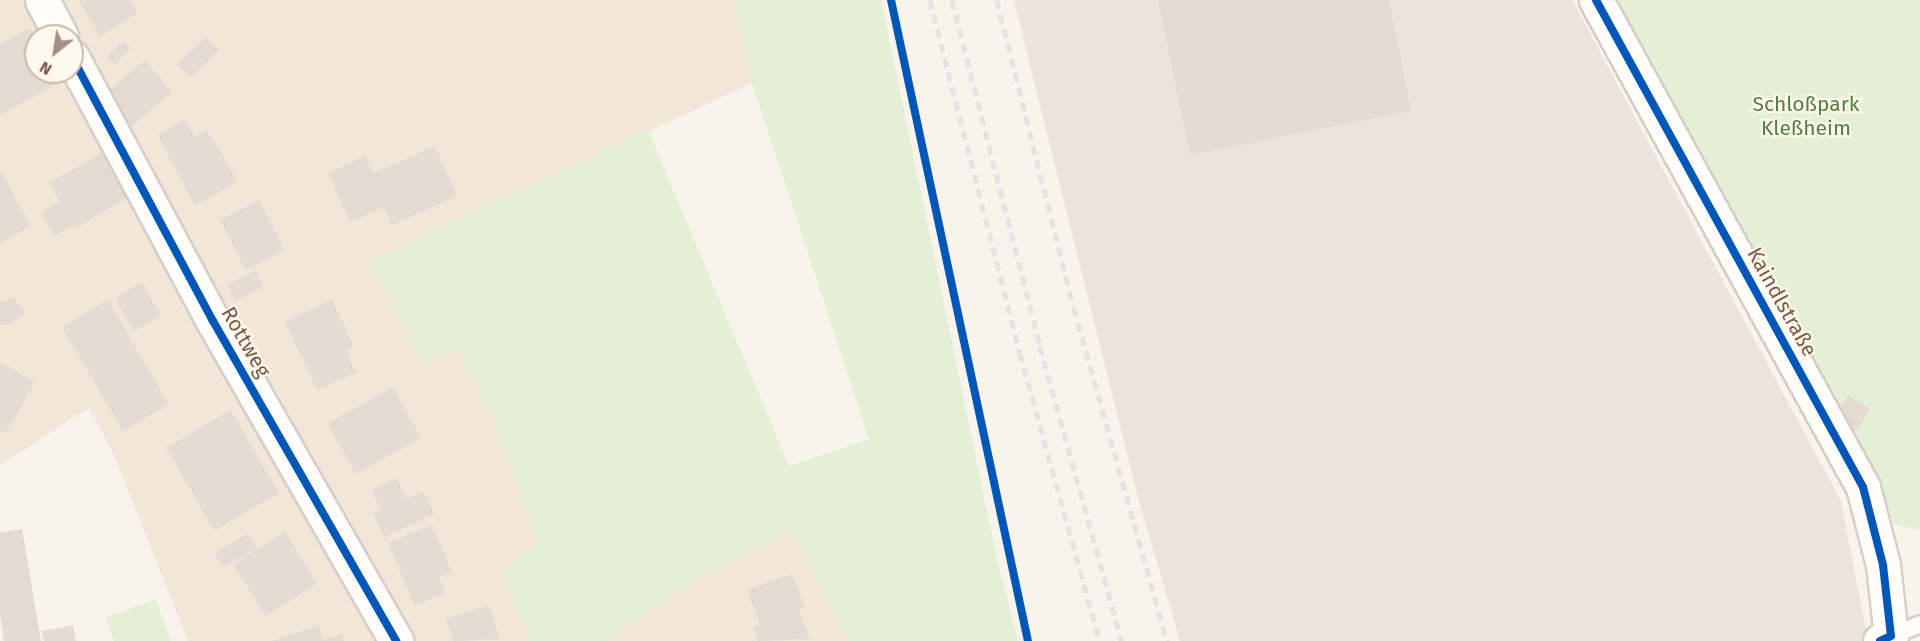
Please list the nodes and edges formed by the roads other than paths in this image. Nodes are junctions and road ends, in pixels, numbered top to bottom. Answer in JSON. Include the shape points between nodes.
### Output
{"nodes":[{"id":1,"x":42,"y":0,"type":"edge"},
{"id":2,"x":1596,"y":0,"type":"edge"},
{"id":3,"x":55,"y":24,"type":"edge"},
{"id":4,"x":84,"y":79,"type":"edge"},
{"id":5,"x":1897,"y":634,"type":"edge"},
{"id":6,"x":396,"y":641,"type":"edge"}],
"edges":[{"from":1,"to":3,"type":"street"},
{"from":2,"to":5,"type":"street","name":"Kaindlstraße","via":[[1863,487]]},
{"from":4,"to":6,"type":"street","name":"Rottweg","via":[[213,321]]}]}
